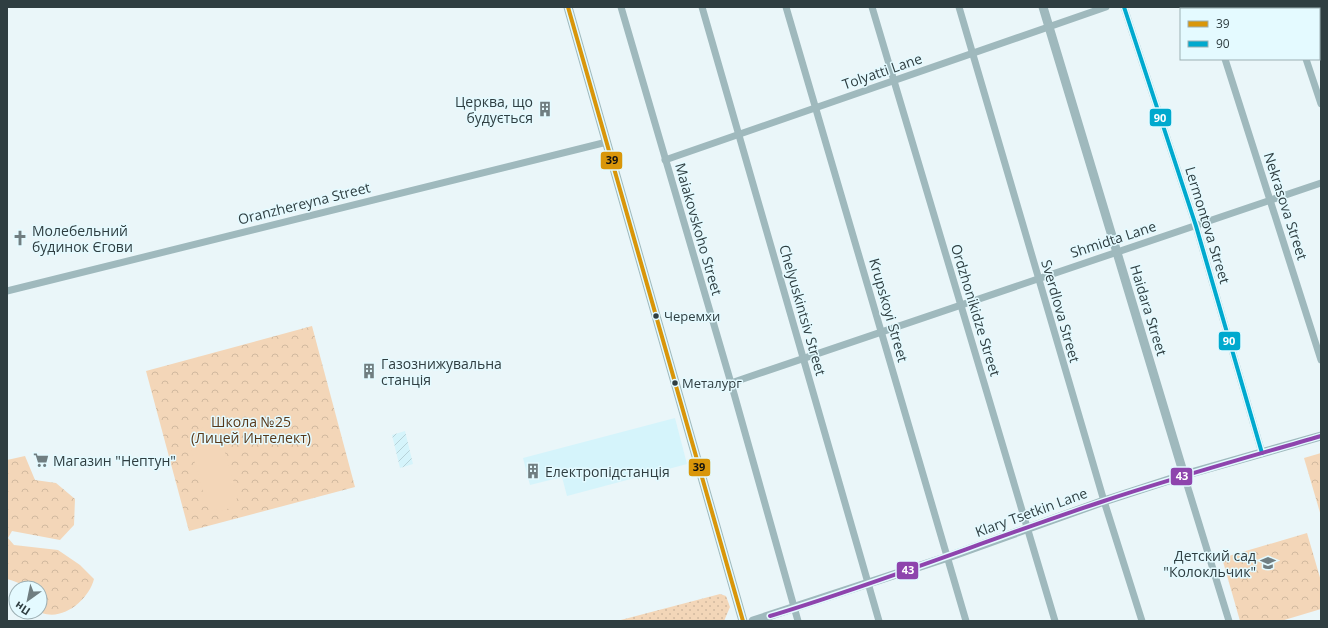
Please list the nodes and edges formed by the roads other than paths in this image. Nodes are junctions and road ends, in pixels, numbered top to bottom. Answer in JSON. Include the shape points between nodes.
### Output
{"nodes":[{"id":1,"x":568,"y":7,"type":"edge"},
{"id":2,"x":621,"y":7,"type":"edge"},
{"id":3,"x":702,"y":7,"type":"edge"},
{"id":4,"x":786,"y":7,"type":"edge"},
{"id":5,"x":872,"y":7,"type":"edge"},
{"id":6,"x":959,"y":7,"type":"edge"},
{"id":7,"x":1043,"y":7,"type":"edge"},
{"id":8,"x":1106,"y":7,"type":"edge"},
{"id":9,"x":1124,"y":7,"type":"edge"},
{"id":10,"x":1050,"y":28,"type":"junction"},
{"id":11,"x":973,"y":55,"type":"junction"},
{"id":12,"x":1225,"y":60,"type":"edge"},
{"id":13,"x":1306,"y":60,"type":"edge"},
{"id":14,"x":894,"y":80,"type":"junction"},
{"id":15,"x":1321,"y":104,"type":"edge"},
{"id":16,"x":817,"y":107,"type":"junction"},
{"id":17,"x":739,"y":134,"type":"junction"},
{"id":18,"x":607,"y":142,"type":"junction"},
{"id":19,"x":665,"y":160,"type":"junction"},
{"id":20,"x":1321,"y":182,"type":"edge"},
{"id":21,"x":1270,"y":199,"type":"junction"},
{"id":22,"x":1196,"y":226,"type":"junction"},
{"id":23,"x":1116,"y":251,"type":"junction"},
{"id":24,"x":1038,"y":278,"type":"junction"},
{"id":25,"x":7,"y":291,"type":"edge"},
{"id":26,"x":961,"y":306,"type":"junction"},
{"id":27,"x":882,"y":333,"type":"junction"},
{"id":28,"x":803,"y":358,"type":"junction"},
{"id":29,"x":1321,"y":360,"type":"edge"},
{"id":30,"x":731,"y":383,"type":"junction"},
{"id":31,"x":1321,"y":436,"type":"edge"},
{"id":32,"x":1262,"y":454,"type":"junction"},
{"id":33,"x":1184,"y":474,"type":"junction"},
{"id":34,"x":1104,"y":501,"type":"junction"},
{"id":35,"x":1027,"y":528,"type":"junction"},
{"id":36,"x":948,"y":557,"type":"junction"},
{"id":37,"x":868,"y":584,"type":"junction"},
{"id":38,"x":794,"y":609,"type":"junction"},
{"id":39,"x":743,"y":621,"type":"edge"},
{"id":40,"x":753,"y":621,"type":"edge"},
{"id":41,"x":798,"y":621,"type":"edge"},
{"id":42,"x":879,"y":621,"type":"edge"},
{"id":43,"x":966,"y":621,"type":"edge"},
{"id":44,"x":1055,"y":621,"type":"edge"},
{"id":45,"x":1142,"y":621,"type":"edge"},
{"id":46,"x":1229,"y":621,"type":"edge"}],
"edges":[{"from":1,"to":18,"type":"street"},
{"from":2,"to":19,"type":"street","name":"Maiakovskoho Street"},
{"from":3,"to":17,"type":"street","name":"Chelyuskintsiv Street"},
{"from":4,"to":16,"type":"street","name":"Krupskoyi Street","via":[[809,88]]},
{"from":5,"to":14,"type":"street","name":"Ordzhonikidze Street"},
{"from":6,"to":11,"type":"street","name":"Sverdlova Street"},
{"from":7,"to":10,"type":"street","name":"Haidara Street"},
{"from":8,"to":10,"type":"street","name":"Tolyatti Lane"},
{"from":9,"to":22,"type":"street","name":"Lermontova Street"},
{"from":10,"to":11,"type":"street","name":"Tolyatti Lane"},
{"from":10,"to":23,"type":"street","name":"Haidara Street"},
{"from":11,"to":14,"type":"street","name":"Tolyatti Lane"},
{"from":11,"to":24,"type":"street","name":"Sverdlova Street"},
{"from":12,"to":21,"type":"street","name":"Nekrasova Street"},
{"from":13,"to":15,"type":"street"},
{"from":14,"to":16,"type":"street","name":"Tolyatti Lane"},
{"from":14,"to":26,"type":"street","name":"Ordzhonikidze Street"},
{"from":16,"to":17,"type":"street","name":"Tolyatti Lane"},
{"from":16,"to":27,"type":"street","name":"Krupskoyi Street"},
{"from":17,"to":19,"type":"street","name":"Tolyatti Lane"},
{"from":17,"to":28,"type":"street","name":"Chelyuskintsiv Street"},
{"from":18,"to":25,"type":"street","name":"Oranzhereyna Street"},
{"from":18,"to":39,"type":"street"},
{"from":19,"to":30,"type":"street","name":"Maiakovskoho Street"},
{"from":20,"to":21,"type":"street","name":"Shmidta Lane"},
{"from":21,"to":22,"type":"street","name":"Shmidta Lane"},
{"from":21,"to":29,"type":"street","name":"Nekrasova Street"},
{"from":22,"to":23,"type":"street","name":"Shmidta Lane"},
{"from":22,"to":32,"type":"street","name":"Lermontova Street"},
{"from":23,"to":24,"type":"street","name":"Shmidta Lane"},
{"from":23,"to":33,"type":"street","name":"Haidara Street"},
{"from":24,"to":26,"type":"street","name":"Shmidta Lane"},
{"from":24,"to":34,"type":"street","name":"Sverdlova Street"},
{"from":26,"to":27,"type":"street","name":"Shmidta Lane"},
{"from":26,"to":35,"type":"street","name":"Ordzhonikidze Street"},
{"from":27,"to":28,"type":"street","name":"Shmidta Lane"},
{"from":27,"to":36,"type":"street","name":"Krupskoyi Street"},
{"from":28,"to":30,"type":"street","name":"Shmidta Lane"},
{"from":28,"to":37,"type":"street","name":"Chelyuskintsiv Street"},
{"from":30,"to":38,"type":"street","name":"Maiakovskoho Street"},
{"from":31,"to":32,"type":"street","name":"Klary Tsetkin Lane"},
{"from":32,"to":33,"type":"street","name":"Klary Tsetkin Lane"},
{"from":33,"to":34,"type":"street","name":"Klary Tsetkin Lane"},
{"from":33,"to":46,"type":"street","name":"Haidara Street"},
{"from":34,"to":35,"type":"street","name":"Klary Tsetkin Lane"},
{"from":34,"to":45,"type":"street","name":"Sverdlova Street"},
{"from":35,"to":36,"type":"street","name":"Klary Tsetkin Lane"},
{"from":35,"to":44,"type":"street","name":"Ordzhonikidze Street"},
{"from":36,"to":37,"type":"street","name":"Klary Tsetkin Lane"},
{"from":36,"to":43,"type":"street","name":"Krupskoyi Street"},
{"from":37,"to":38,"type":"street","name":"Klary Tsetkin Lane"},
{"from":37,"to":42,"type":"street","name":"Chelyuskintsiv Street"},
{"from":38,"to":40,"type":"street","name":"Klary Tsetkin Lane"},
{"from":38,"to":41,"type":"street","name":"Maiakovskoho Street"}]}
